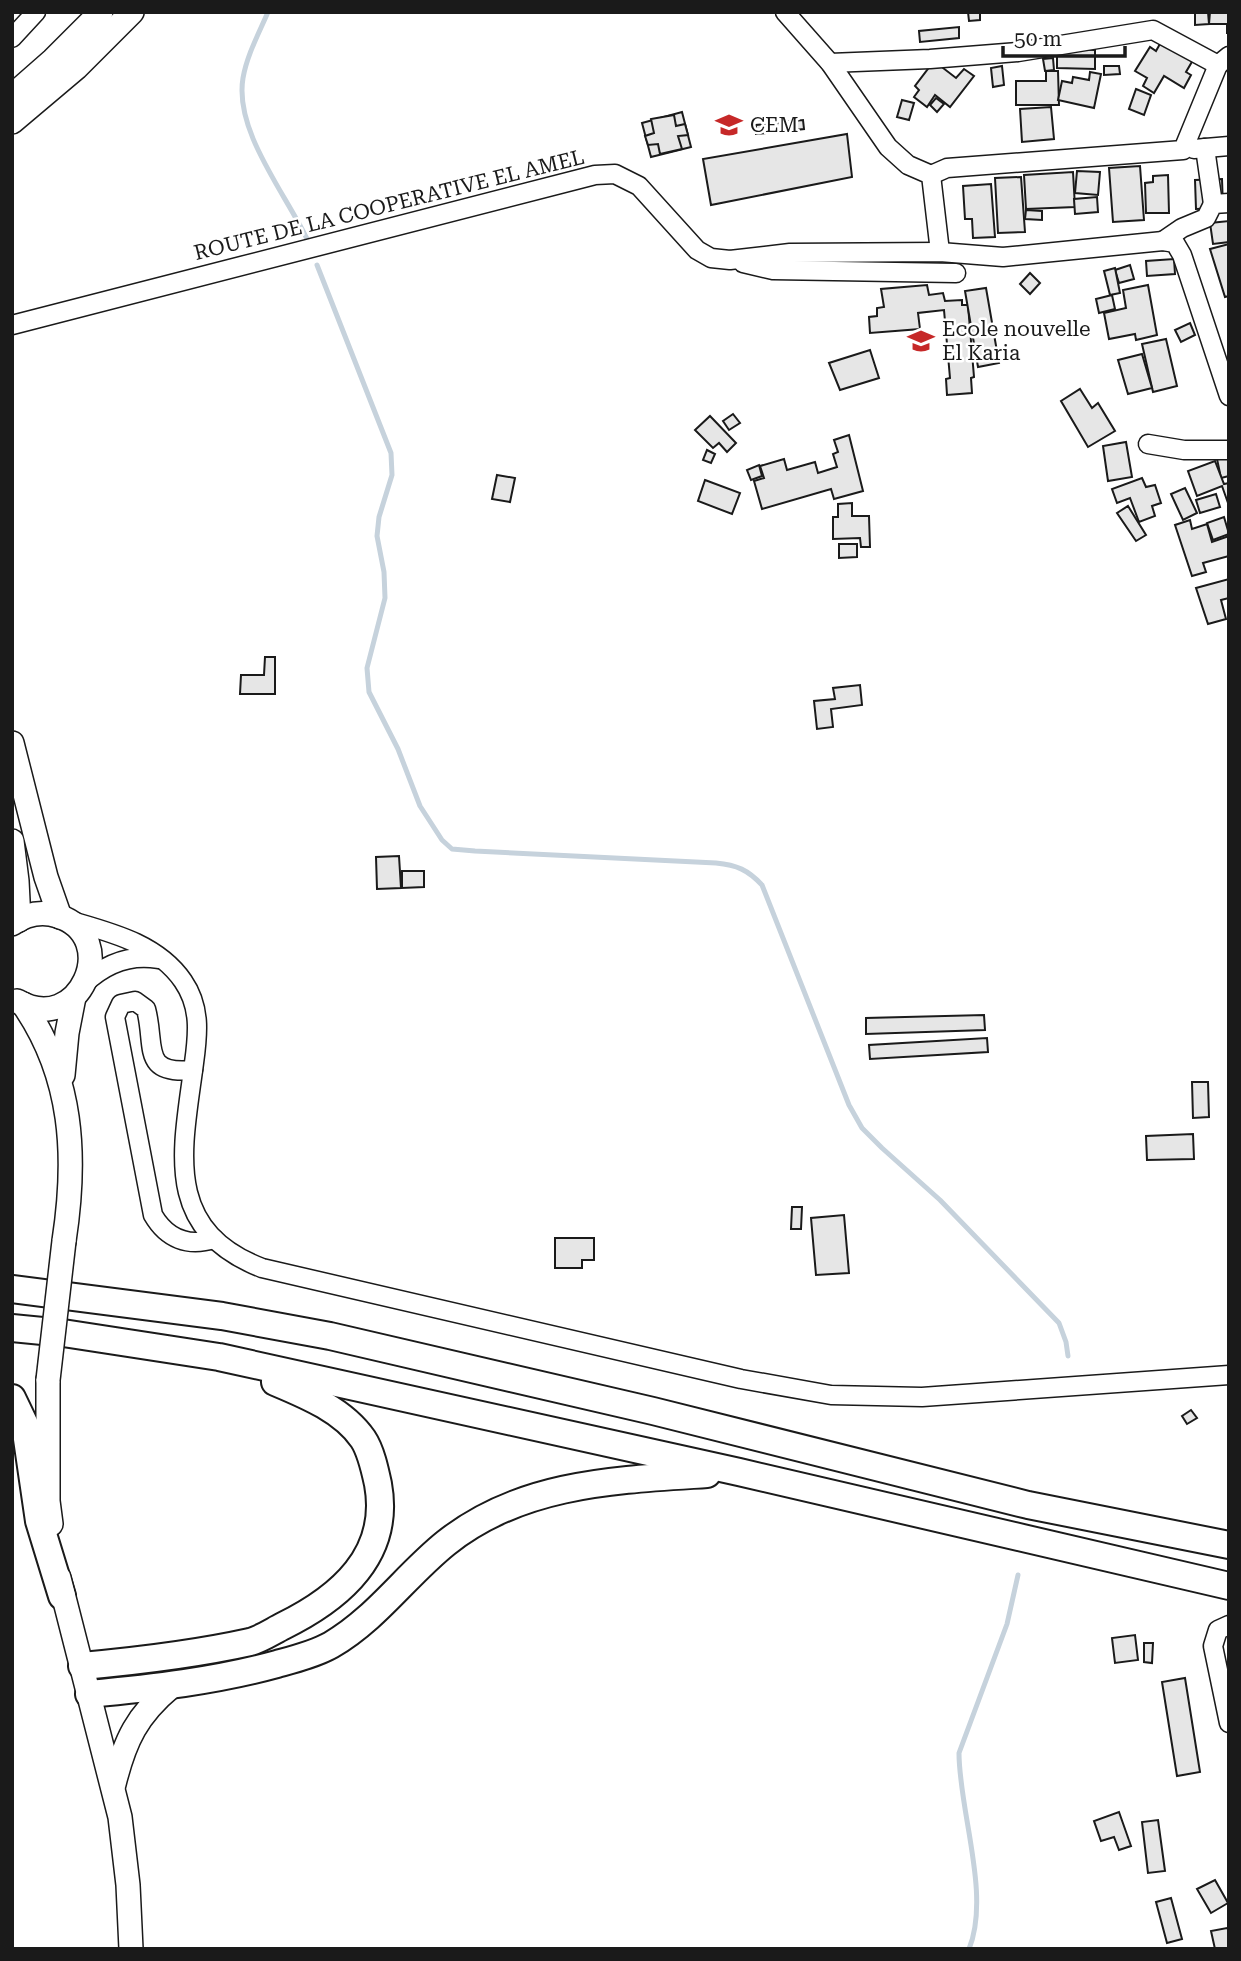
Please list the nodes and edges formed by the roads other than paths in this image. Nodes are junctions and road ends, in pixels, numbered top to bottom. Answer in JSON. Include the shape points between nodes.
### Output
{"nodes":[{"id":1,"x":36,"y":12,"type":"edge"},
{"id":2,"x":101,"y":12,"type":"edge"},
{"id":3,"x":132,"y":12,"type":"edge"},
{"id":4,"x":786,"y":12,"type":"edge"},
{"id":5,"x":1159,"y":12,"type":"edge"},
{"id":6,"x":1153,"y":30,"type":"junction"},
{"id":7,"x":12,"y":38,"type":"edge"},
{"id":8,"x":1223,"y":60,"type":"edge"},
{"id":9,"x":830,"y":63,"type":"junction"},
{"id":10,"x":1229,"y":80,"type":"edge"},
{"id":11,"x":12,"y":96,"type":"edge"},
{"id":12,"x":12,"y":122,"type":"edge"},
{"id":13,"x":1229,"y":146,"type":"edge"},
{"id":14,"x":1205,"y":148,"type":"junction"},
{"id":15,"x":1183,"y":150,"type":"junction"},
{"id":16,"x":931,"y":174,"type":"junction"},
{"id":17,"x":1221,"y":203,"type":"edge"},
{"id":18,"x":1163,"y":241,"type":"junction"},
{"id":19,"x":940,"y":252,"type":"junction"},
{"id":20,"x":730,"y":260,"type":"junction"},
{"id":21,"x":956,"y":273,"type":"dead end"},
{"id":22,"x":12,"y":325,"type":"edge"},
{"id":23,"x":1229,"y":396,"type":"edge"},
{"id":24,"x":1148,"y":444,"type":"dead end"},
{"id":25,"x":1229,"y":450,"type":"edge"},
{"id":26,"x":12,"y":743,"type":"edge"},
{"id":27,"x":12,"y":841,"type":"edge"},
{"id":28,"x":63,"y":918,"type":"junction"},
{"id":29,"x":15,"y":922,"type":"edge"},
{"id":30,"x":162,"y":960,"type":"junction"},
{"id":31,"x":79,"y":990,"type":"junction"},
{"id":32,"x":18,"y":1001,"type":"edge"},
{"id":33,"x":193,"y":1070,"type":"junction"},
{"id":34,"x":63,"y":1088,"type":"junction"},
{"id":35,"x":214,"y":1239,"type":"junction"},
{"id":36,"x":12,"y":1289,"type":"edge"},
{"id":37,"x":12,"y":1328,"type":"edge"},
{"id":38,"x":219,"y":1357,"type":"junction"},
{"id":39,"x":1229,"y":1375,"type":"edge"},
{"id":40,"x":12,"y":1398,"type":"edge"},
{"id":41,"x":738,"y":1472,"type":"junction"},
{"id":42,"x":1220,"y":1540,"type":"edge"},
{"id":43,"x":1229,"y":1586,"type":"edge"},
{"id":44,"x":62,"y":1596,"type":"junction"},
{"id":45,"x":1229,"y":1625,"type":"edge"},
{"id":46,"x":72,"y":1628,"type":"junction"},
{"id":47,"x":128,"y":1662,"type":"junction"},
{"id":48,"x":82,"y":1666,"type":"junction"},
{"id":49,"x":172,"y":1686,"type":"junction"},
{"id":50,"x":89,"y":1694,"type":"junction"},
{"id":51,"x":1229,"y":1723,"type":"edge"},
{"id":52,"x":113,"y":1787,"type":"junction"},
{"id":53,"x":131,"y":1949,"type":"edge"}],
"edges":[{"from":1,"to":7,"type":"street"},
{"from":2,"to":11,"type":"main road"},
{"from":3,"to":12,"type":"main road"},
{"from":4,"to":9,"type":"street"},
{"from":5,"to":6,"type":"street"},
{"from":6,"to":8,"type":"street"},
{"from":6,"to":9,"type":"street","via":[[1018,52]]},
{"from":8,"to":10,"type":"street"},
{"from":8,"to":15,"type":"street"},
{"from":9,"to":16,"type":"street","via":[[888,147],[908,165]]},
{"from":13,"to":14,"type":"street"},
{"from":14,"to":15,"type":"street"},
{"from":14,"to":17,"type":"street"},
{"from":15,"to":16,"type":"street","via":[[947,168]]},
{"from":16,"to":19,"type":"street"},
{"from":17,"to":18,"type":"street","via":[[1206,218]]},
{"from":18,"to":19,"type":"street","name":"ROUTE DE LA COOPERATIVE EL AMEL","via":[[1003,257]]},
{"from":18,"to":23,"type":"street","via":[[1175,243],[1182,255]]},
{"from":19,"to":20,"type":"street","name":"ROUTE DE LA COOPERATIVE EL AMEL","via":[[790,253]]},
{"from":20,"to":21,"type":"street","via":[[773,270]]},
{"from":20,"to":22,"type":"street","name":"ROUTE DE LA COOPERATIVE EL AMEL","via":[[696,250],[639,186],[615,174],[595,175]]},
{"from":24,"to":25,"type":"street"},
{"from":26,"to":28,"type":"main road","via":[[46,877]]},
{"from":27,"to":29,"type":"main road","via":[[17,881]]},
{"from":28,"to":29,"type":"main road","via":[[39,913]]},
{"from":28,"to":30,"type":"street","via":[[129,939]]},
{"from":28,"to":31,"type":"main road","via":[[80,931],[89,948],[90,967]]},
{"from":30,"to":31,"type":"street","via":[[137,957],[114,963]]},
{"from":30,"to":33,"type":"street","via":[[183,980],[194,1003],[198,1028]]},
{"from":31,"to":32,"type":"main road","via":[[50,1008]]},
{"from":31,"to":34,"type":"main road","via":[[67,1033]]},
{"from":32,"to":34,"type":"main road","via":[[51,1053]]},
{"from":33,"to":35,"type":"street","via":[[183,1173],[191,1205]]},
{"from":33,"to":35,"type":"street","via":[[172,1072],[162,1067],[153,1053],[146,1009],[135,1000],[121,1004],[115,1017],[153,1215],[176,1238],[195,1243]]},
{"from":34,"to":44,"type":"main road","bridge":true,"via":[[70,1168],[48,1380],[48,1501]]},
{"from":35,"to":39,"type":"street","via":[[261,1268],[811,1393],[922,1397]]},
{"from":36,"to":42,"type":"highway","via":[[222,1316],[330,1336],[1028,1505]]},
{"from":37,"to":38,"type":"highway"},
{"from":38,"to":41,"type":"highway"},
{"from":38,"to":47,"type":"highway","via":[[306,1395],[338,1415],[363,1439],[375,1468],[381,1502],[376,1532],[364,1563],[336,1595],[301,1617],[253,1641]]},
{"from":40,"to":44,"type":"highway","via":[[25,1424],[39,1521]]},
{"from":41,"to":43,"type":"highway"},
{"from":41,"to":49,"type":"highway","via":[[610,1481],[517,1502],[480,1519],[446,1543],[371,1615],[330,1646],[253,1670]]},
{"from":44,"to":46,"type":"main road"},
{"from":45,"to":51,"type":"street","via":[[1218,1630],[1213,1646]]},
{"from":46,"to":47,"type":"main road","via":[[95,1652]]},
{"from":46,"to":48,"type":"main road"},
{"from":47,"to":48,"type":"highway"},
{"from":48,"to":50,"type":"main road"},
{"from":49,"to":50,"type":"highway"},
{"from":49,"to":52,"type":"main road","via":[[155,1700],[128,1737]]},
{"from":50,"to":52,"type":"main road"},
{"from":52,"to":53,"type":"main road","via":[[125,1850]]}]}
